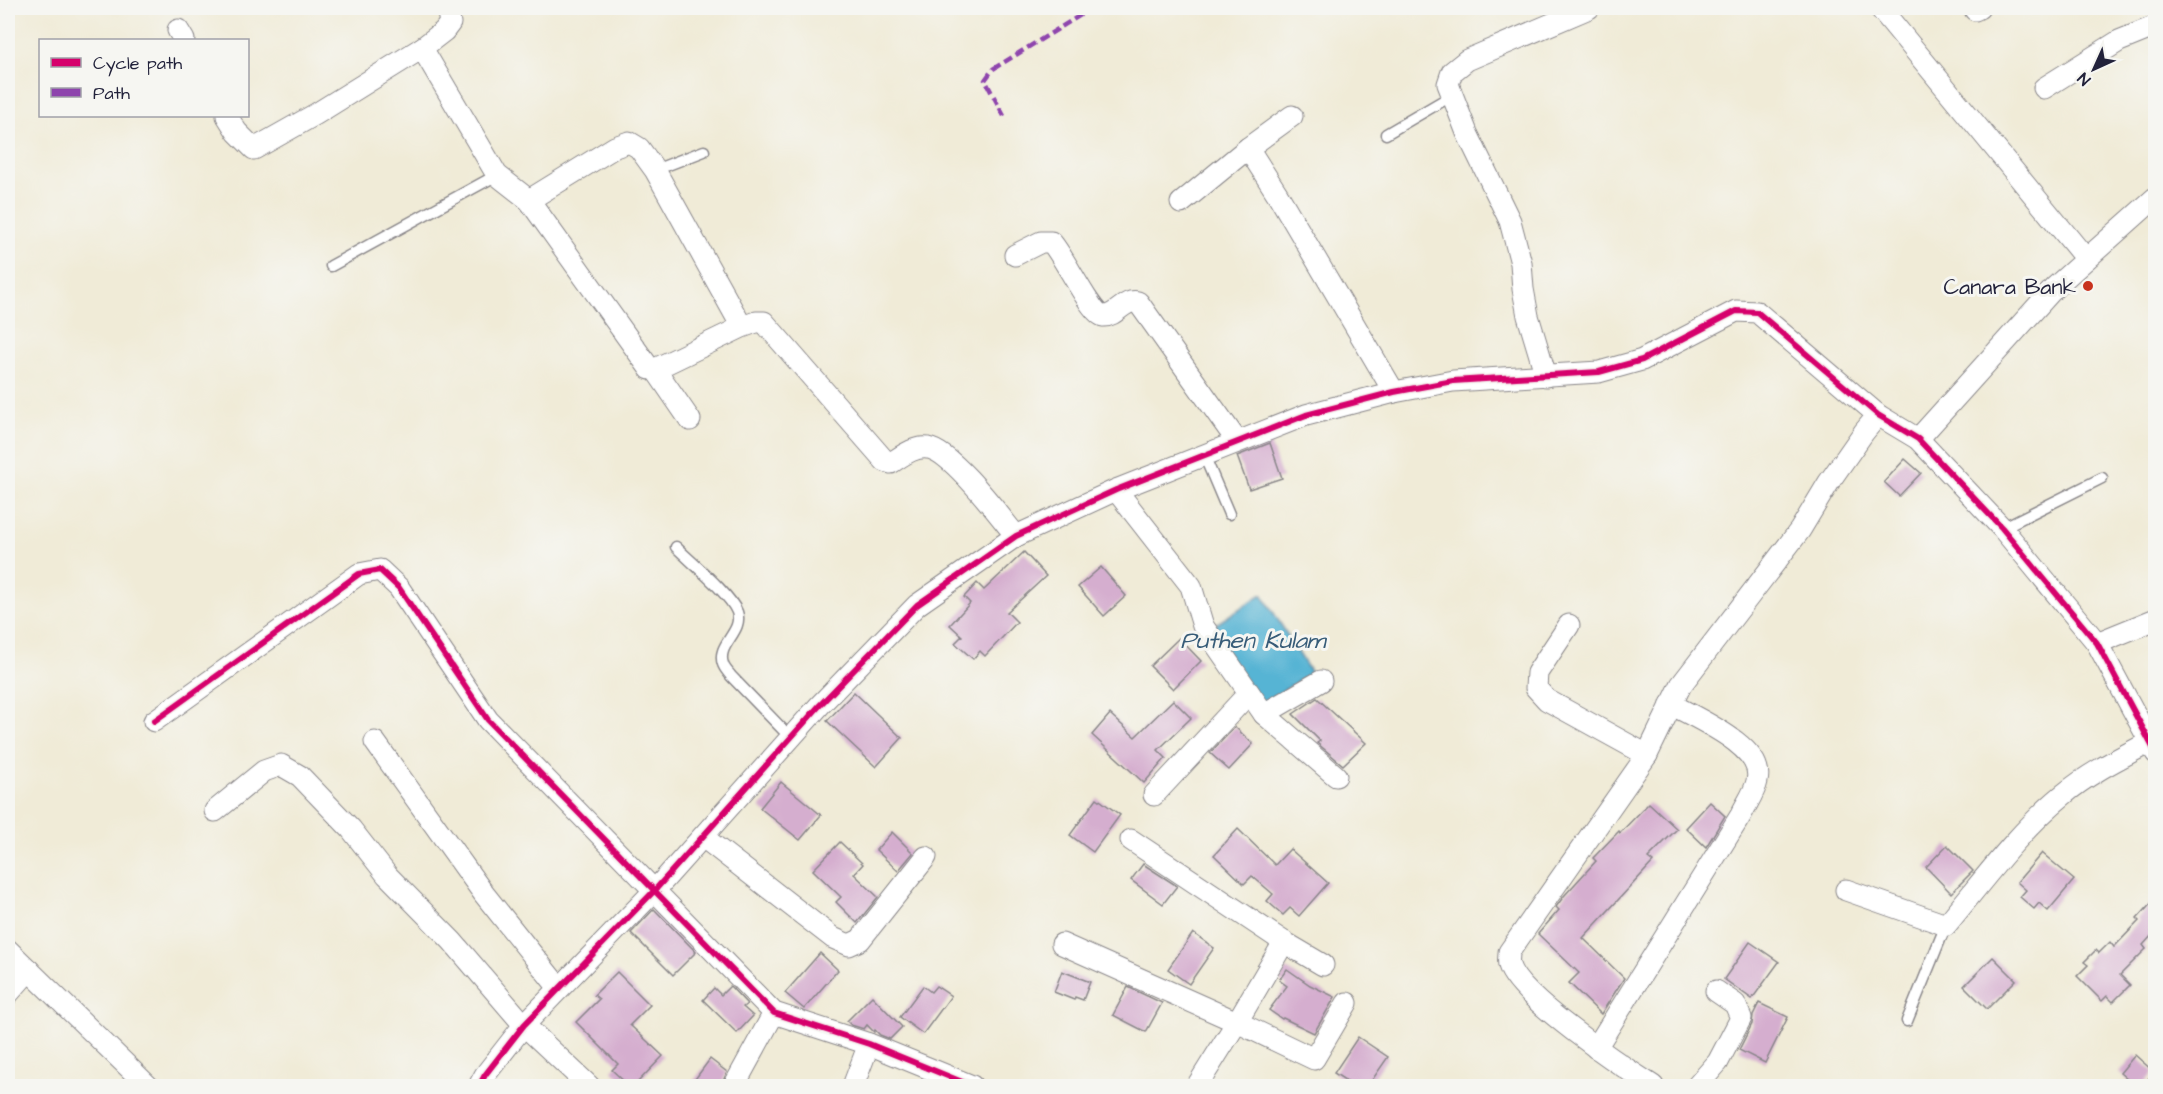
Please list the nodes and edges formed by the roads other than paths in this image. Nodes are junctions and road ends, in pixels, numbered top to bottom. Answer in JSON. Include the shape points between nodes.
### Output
{"nodes":[{"id":1,"x":447,"y":8,"type":"edge"},
{"id":2,"x":1589,"y":8,"type":"edge"},
{"id":3,"x":1880,"y":8,"type":"edge"},
{"id":4,"x":2156,"y":26,"type":"edge"},
{"id":5,"x":422,"y":48,"type":"junction"},
{"id":6,"x":2043,"y":88,"type":"dead end"},
{"id":7,"x":1451,"y":96,"type":"junction"},
{"id":8,"x":1292,"y":116,"type":"dead end"},
{"id":9,"x":228,"y":117,"type":"edge"},
{"id":10,"x":1386,"y":134,"type":"dead end"},
{"id":11,"x":1248,"y":148,"type":"junction"},
{"id":12,"x":704,"y":151,"type":"dead end"},
{"id":13,"x":655,"y":170,"type":"junction"},
{"id":14,"x":497,"y":175,"type":"junction"},
{"id":15,"x":2156,"y":197,"type":"edge"},
{"id":16,"x":529,"y":200,"type":"junction"},
{"id":17,"x":1181,"y":203,"type":"dead end"},
{"id":18,"x":1015,"y":255,"type":"dead end"},
{"id":19,"x":2086,"y":259,"type":"junction"},
{"id":20,"x":331,"y":266,"type":"dead end"},
{"id":21,"x":742,"y":327,"type":"junction"},
{"id":22,"x":655,"y":369,"type":"junction"},
{"id":23,"x":1546,"y":376,"type":"junction"},
{"id":24,"x":1394,"y":392,"type":"junction"},
{"id":25,"x":1878,"y":415,"type":"junction"},
{"id":26,"x":690,"y":420,"type":"dead end"},
{"id":27,"x":1918,"y":439,"type":"junction"},
{"id":28,"x":1237,"y":441,"type":"junction"},
{"id":29,"x":1204,"y":455,"type":"junction"},
{"id":30,"x":2102,"y":478,"type":"dead end"},
{"id":31,"x":1116,"y":490,"type":"junction"},
{"id":32,"x":1229,"y":513,"type":"dead end"},
{"id":33,"x":2002,"y":528,"type":"junction"},
{"id":34,"x":1016,"y":536,"type":"junction"},
{"id":35,"x":676,"y":547,"type":"dead end"},
{"id":36,"x":2156,"y":619,"type":"edge"},
{"id":37,"x":1569,"y":625,"type":"dead end"},
{"id":38,"x":2097,"y":643,"type":"junction"},
{"id":39,"x":1321,"y":681,"type":"dead end"},
{"id":40,"x":1249,"y":693,"type":"junction"},
{"id":41,"x":1671,"y":704,"type":"junction"},
{"id":42,"x":1264,"y":714,"type":"junction"},
{"id":43,"x":154,"y":721,"type":"dead end"},
{"id":44,"x":791,"y":738,"type":"junction"},
{"id":45,"x":375,"y":742,"type":"dead end"},
{"id":46,"x":2152,"y":747,"type":"edge"},
{"id":47,"x":1647,"y":755,"type":"junction"},
{"id":48,"x":1336,"y":776,"type":"dead end"},
{"id":49,"x":1154,"y":795,"type":"dead end"},
{"id":50,"x":215,"y":811,"type":"dead end"},
{"id":51,"x":703,"y":837,"type":"junction"},
{"id":52,"x":1131,"y":840,"type":"dead end"},
{"id":53,"x":926,"y":857,"type":"dead end"},
{"id":54,"x":655,"y":890,"type":"junction"},
{"id":55,"x":1846,"y":890,"type":"dead end"},
{"id":56,"x":1946,"y":925,"type":"junction"},
{"id":57,"x":1284,"y":942,"type":"junction"},
{"id":58,"x":1062,"y":944,"type":"dead end"},
{"id":59,"x":8,"y":950,"type":"edge"},
{"id":60,"x":1323,"y":965,"type":"dead end"},
{"id":61,"x":29,"y":970,"type":"junction"},
{"id":62,"x":560,"y":988,"type":"junction"},
{"id":63,"x":1716,"y":991,"type":"dead end"},
{"id":64,"x":8,"y":994,"type":"edge"},
{"id":65,"x":1347,"y":1003,"type":"dead end"},
{"id":66,"x":774,"y":1013,"type":"junction"},
{"id":67,"x":1907,"y":1021,"type":"dead end"},
{"id":68,"x":1237,"y":1022,"type":"junction"},
{"id":69,"x":524,"y":1025,"type":"junction"},
{"id":70,"x":870,"y":1044,"type":"junction"},
{"id":71,"x":1596,"y":1047,"type":"junction"},
{"id":72,"x":148,"y":1086,"type":"edge"},
{"id":73,"x":479,"y":1086,"type":"edge"},
{"id":74,"x":589,"y":1086,"type":"edge"},
{"id":75,"x":734,"y":1086,"type":"edge"},
{"id":76,"x":853,"y":1086,"type":"edge"},
{"id":77,"x":972,"y":1086,"type":"edge"},
{"id":78,"x":1197,"y":1086,"type":"edge"},
{"id":79,"x":1653,"y":1086,"type":"edge"},
{"id":80,"x":1697,"y":1086,"type":"edge"}],
"edges":[{"from":1,"to":5,"type":"street","via":[[450,23]]},
{"from":2,"to":7,"type":"street","via":[[1467,60],[1452,72]]},
{"from":3,"to":19,"type":"street"},
{"from":4,"to":6,"type":"street","via":[[2119,41]]},
{"from":5,"to":9,"type":"street","via":[[254,149]]},
{"from":5,"to":14,"type":"street"},
{"from":7,"to":10,"type":"lane"},
{"from":7,"to":23,"type":"street","via":[[1510,221],[1528,316]]},
{"from":8,"to":11,"type":"street"},
{"from":11,"to":17,"type":"street"},
{"from":11,"to":24,"type":"street"},
{"from":12,"to":13,"type":"lane"},
{"from":13,"to":16,"type":"street","via":[[639,148],[629,142]]},
{"from":13,"to":21,"type":"street"},
{"from":14,"to":16,"type":"street"},
{"from":14,"to":20,"type":"lane"},
{"from":15,"to":19,"type":"street"},
{"from":16,"to":22,"type":"street","via":[[650,369]]},
{"from":18,"to":28,"type":"street","via":[[1041,242],[1051,242],[1089,303],[1103,316],[1138,302]]},
{"from":19,"to":27,"type":"street","via":[[2055,287]]},
{"from":21,"to":22,"type":"street"},
{"from":21,"to":34,"type":"street","via":[[764,322],[885,461],[891,463],[914,449],[928,448],[944,455]]},
{"from":22,"to":26,"type":"street"},
{"from":23,"to":24,"type":"street","via":[[1453,381]]},
{"from":23,"to":25,"type":"street","via":[[1599,372],[1642,360],[1736,311],[1757,312]]},
{"from":24,"to":28,"type":"street","via":[[1306,416]]},
{"from":25,"to":27,"type":"street"},
{"from":25,"to":41,"type":"street","via":[[1800,530],[1681,685]]},
{"from":27,"to":33,"type":"street"},
{"from":28,"to":29,"type":"street"},
{"from":29,"to":31,"type":"street"},
{"from":29,"to":32,"type":"lane"},
{"from":30,"to":33,"type":"lane"},
{"from":31,"to":34,"type":"street"},
{"from":31,"to":40,"type":"street","via":[[1191,586],[1203,626]]},
{"from":33,"to":38,"type":"street"},
{"from":34,"to":44,"type":"street","via":[[917,605]]},
{"from":35,"to":44,"type":"lane","via":[[738,614],[737,626],[722,650],[723,664],[730,676]]},
{"from":36,"to":38,"type":"street"},
{"from":37,"to":47,"type":"street","via":[[1537,673],[1536,688],[1547,700]]},
{"from":38,"to":46,"type":"street"},
{"from":39,"to":42,"type":"street"},
{"from":40,"to":42,"type":"street"},
{"from":40,"to":49,"type":"street"},
{"from":41,"to":47,"type":"street"},
{"from":41,"to":71,"type":"street","via":[[1743,746],[1755,760],[1758,779],[1741,815]]},
{"from":42,"to":48,"type":"street"},
{"from":43,"to":54,"type":"street","via":[[359,574],[380,570],[399,588],[488,720]]},
{"from":44,"to":51,"type":"street"},
{"from":45,"to":62,"type":"street","via":[[484,894]]},
{"from":46,"to":56,"type":"street","via":[[2095,772],[2063,795]]},
{"from":47,"to":71,"type":"street","via":[[1509,952],[1509,966],[1520,982],[1551,1013]]},
{"from":50,"to":69,"type":"street","via":[[264,771],[281,765],[300,776]]},
{"from":51,"to":53,"type":"street","via":[[833,938],[849,945],[860,940]]},
{"from":51,"to":54,"type":"street"},
{"from":52,"to":57,"type":"street"},
{"from":54,"to":62,"type":"street"},
{"from":54,"to":66,"type":"street"},
{"from":55,"to":56,"type":"street"},
{"from":56,"to":67,"type":"lane"},
{"from":57,"to":60,"type":"street"},
{"from":57,"to":68,"type":"street"},
{"from":58,"to":68,"type":"street"},
{"from":59,"to":61,"type":"street"},
{"from":61,"to":64,"type":"street"},
{"from":61,"to":72,"type":"street"},
{"from":62,"to":69,"type":"street"},
{"from":63,"to":80,"type":"street","via":[[1735,1004],[1741,1018],[1718,1062]]},
{"from":65,"to":68,"type":"street","via":[[1314,1059]]},
{"from":66,"to":70,"type":"street"},
{"from":66,"to":75,"type":"street"},
{"from":68,"to":78,"type":"street"},
{"from":69,"to":73,"type":"street"},
{"from":69,"to":74,"type":"street"},
{"from":70,"to":76,"type":"street"},
{"from":70,"to":77,"type":"street"},
{"from":71,"to":79,"type":"street"}]}
